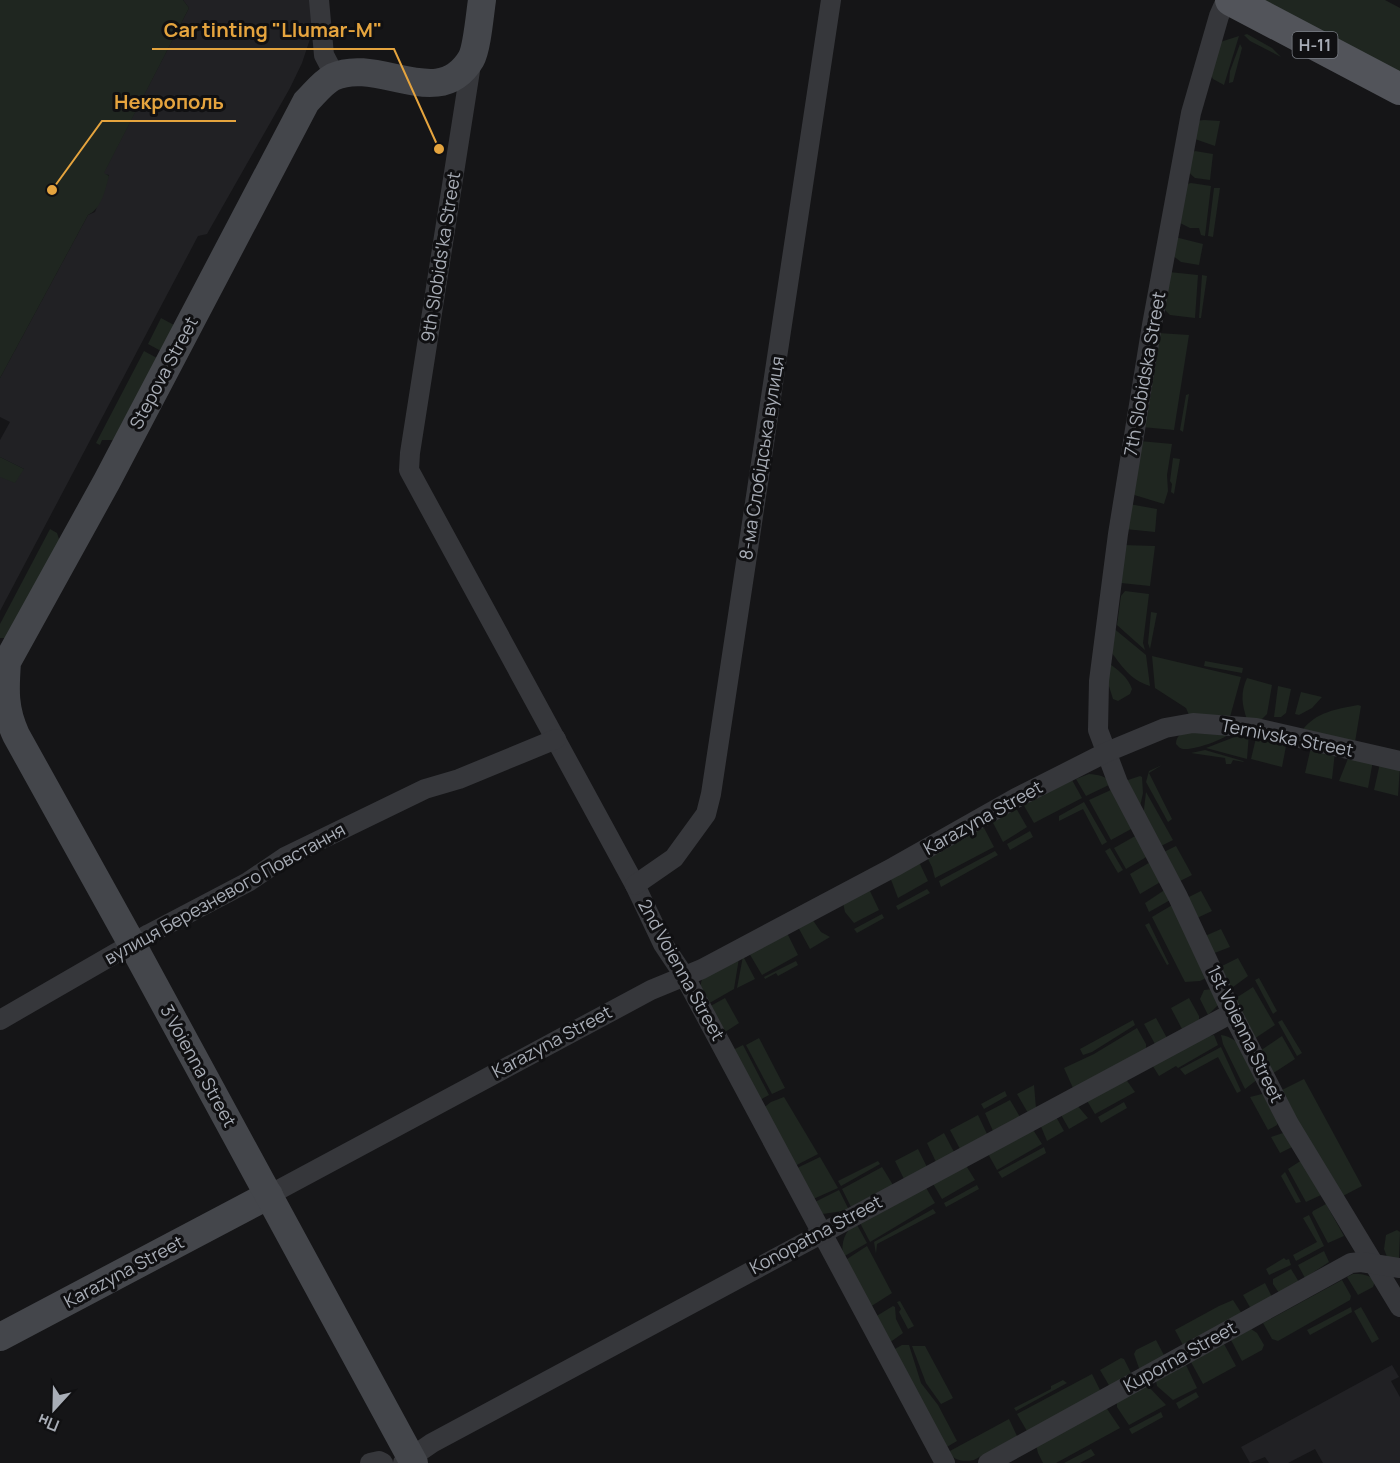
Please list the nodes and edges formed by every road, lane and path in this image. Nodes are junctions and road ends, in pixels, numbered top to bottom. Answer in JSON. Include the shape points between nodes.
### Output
{"nodes":[{"id":1,"x":319,"y":0,"type":"edge"},
{"id":2,"x":482,"y":0,"type":"edge"},
{"id":3,"x":831,"y":0,"type":"edge"},
{"id":4,"x":1229,"y":0,"type":"edge"},
{"id":5,"x":472,"y":58,"type":"junction"},
{"id":6,"x":335,"y":76,"type":"junction"},
{"id":7,"x":1400,"y":89,"type":"edge"},
{"id":8,"x":413,"y":479,"type":"joint"},
{"id":9,"x":4,"y":669,"type":"edge"},
{"id":10,"x":556,"y":739,"type":"junction"},
{"id":11,"x":1107,"y":752,"type":"junction"},
{"id":12,"x":1400,"y":761,"type":"edge"},
{"id":13,"x":635,"y":885,"type":"junction"},
{"id":14,"x":132,"y":944,"type":"junction"},
{"id":15,"x":685,"y":977,"type":"junction"},
{"id":16,"x":1232,"y":1013,"type":"junction"},
{"id":17,"x":0,"y":1020,"type":"edge"},
{"id":18,"x":269,"y":1195,"type":"junction"},
{"id":19,"x":822,"y":1232,"type":"junction"},
{"id":20,"x":1375,"y":1265,"type":"junction"},
{"id":21,"x":1400,"y":1268,"type":"edge"},
{"id":22,"x":1400,"y":1306,"type":"edge"},
{"id":23,"x":0,"y":1337,"type":"edge"},
{"id":24,"x":409,"y":1461,"type":"edge"},
{"id":25,"x":370,"y":1463,"type":"edge"},
{"id":26,"x":383,"y":1463,"type":"edge"},
{"id":27,"x":945,"y":1463,"type":"edge"},
{"id":28,"x":988,"y":1463,"type":"edge"}],
"edges":[{"from":1,"to":6,"type":"street","via":[[324,55]]},
{"from":2,"to":5,"type":"street","name":"9th Slobids'ka Street"},
{"from":3,"to":13,"type":"street","name":"8-ма Слобідська вулиця","via":[[711,794],[706,814],[674,858]]},
{"from":4,"to":7,"type":"main road","number":"Н-11"},
{"from":4,"to":11,"type":"street","name":"7th Slobidska Street","via":[[1219,16],[1191,113],[1120,516],[1099,681],[1098,730]]},
{"from":5,"to":6,"type":"street","via":[[456,76],[432,84],[364,72]]},
{"from":5,"to":8,"type":"street","name":"9th Slobids'ka Street","via":[[410,453]]},
{"from":6,"to":9,"type":"street","name":"Stepova Street","via":[[306,102]]},
{"from":8,"to":10,"type":"street","name":"2nd Voienna Street"},
{"from":9,"to":14,"type":"street","name":"3 Voienna Street","via":[[8,718]]},
{"from":10,"to":13,"type":"street","name":"2nd Voienna Street"},
{"from":10,"to":14,"type":"street","name":"вулиця Березневого Повстання","via":[[415,794],[285,857],[248,882]]},
{"from":11,"to":12,"type":"street","name":"Ternivska Street","via":[[1165,728],[1193,723],[1256,728]]},
{"from":11,"to":15,"type":"street","name":"Karazyna Street"},
{"from":11,"to":16,"type":"street","name":"1st Voienna Street","via":[[1118,783],[1191,923]]},
{"from":13,"to":15,"type":"street","name":"2nd Voienna Street","via":[[663,944]]},
{"from":14,"to":17,"type":"street","name":"вулиця Березневого Повстання"},
{"from":14,"to":18,"type":"street","name":"3 Voienna Street"},
{"from":15,"to":18,"type":"street","name":"Karazyna Street","via":[[641,995]]},
{"from":15,"to":19,"type":"street","name":"2nd Voienna Street"},
{"from":16,"to":19,"type":"street","name":"Konopatna Street"},
{"from":16,"to":20,"type":"street","name":"1st Voienna Street","via":[[1289,1124]]},
{"from":18,"to":23,"type":"street","name":"Karazyna Street"},
{"from":18,"to":24,"type":"street","name":"3 Voienna Street"},
{"from":19,"to":24,"type":"street","name":"Konopatna Street","via":[[442,1437]]},
{"from":19,"to":27,"type":"street","name":"2nd Voienna Street"},
{"from":20,"to":21,"type":"street","name":"Kuporna Street"},
{"from":20,"to":22,"type":"street","name":"1st Voienna Street"},
{"from":20,"to":28,"type":"street","name":"Kuporna Street","via":[[1361,1262],[1346,1266]]},
{"from":25,"to":26,"type":"street"}]}
